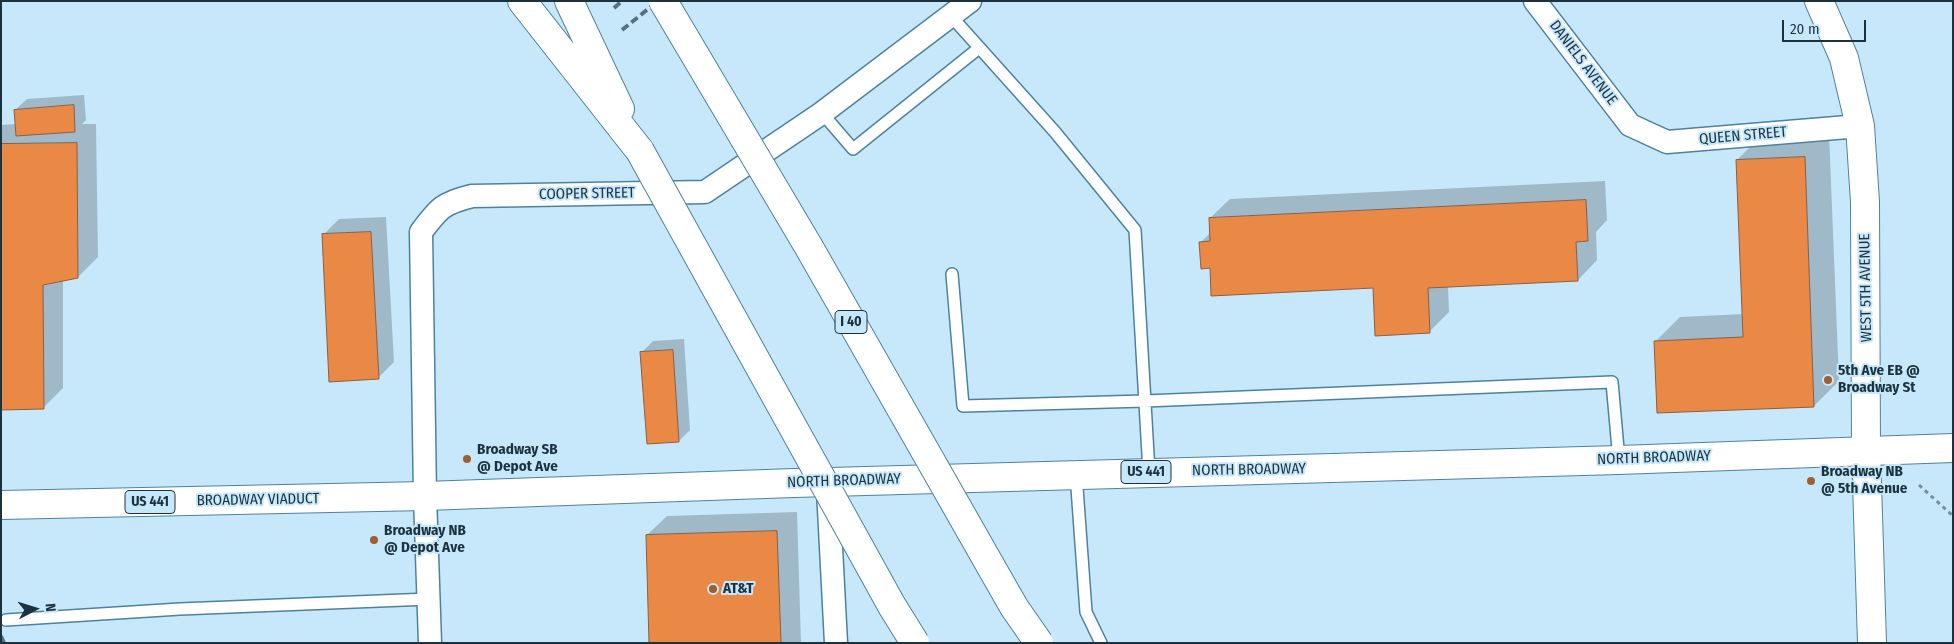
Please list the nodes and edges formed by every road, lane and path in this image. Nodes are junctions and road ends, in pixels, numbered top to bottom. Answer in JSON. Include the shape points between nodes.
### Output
{"nodes":[{"id":1,"x":522,"y":1,"type":"edge"},
{"id":2,"x":570,"y":1,"type":"edge"},
{"id":3,"x":663,"y":1,"type":"edge"},
{"id":4,"x":970,"y":1,"type":"edge"},
{"id":5,"x":1535,"y":1,"type":"edge"},
{"id":6,"x":1819,"y":1,"type":"edge"},
{"id":7,"x":951,"y":16,"type":"junction"},
{"id":8,"x":979,"y":48,"type":"junction"},
{"id":9,"x":822,"y":113,"type":"junction"},
{"id":10,"x":1630,"y":125,"type":"joint"},
{"id":11,"x":1860,"y":126,"type":"junction"},
{"id":12,"x":640,"y":151,"type":"junction"},
{"id":13,"x":952,"y":274,"type":"dead end"},
{"id":14,"x":1145,"y":401,"type":"junction"},
{"id":15,"x":1953,"y":448,"type":"edge"},
{"id":16,"x":1866,"y":451,"type":"junction"},
{"id":17,"x":1619,"y":460,"type":"junction"},
{"id":18,"x":1148,"y":472,"type":"junction"},
{"id":19,"x":1076,"y":474,"type":"junction"},
{"id":20,"x":827,"y":482,"type":"junction"},
{"id":21,"x":1919,"y":485,"type":"dead end"},
{"id":22,"x":425,"y":496,"type":"junction"},
{"id":23,"x":1,"y":506,"type":"edge"},
{"id":24,"x":1953,"y":516,"type":"edge"},
{"id":25,"x":429,"y":599,"type":"junction"},
{"id":26,"x":6,"y":620,"type":"dead end"},
{"id":27,"x":430,"y":643,"type":"edge"},
{"id":28,"x":836,"y":643,"type":"edge"},
{"id":29,"x":915,"y":643,"type":"edge"},
{"id":30,"x":1039,"y":643,"type":"edge"},
{"id":31,"x":1101,"y":643,"type":"edge"},
{"id":32,"x":1872,"y":643,"type":"edge"}],
"edges":[{"from":1,"to":12,"type":"main road"},
{"from":2,"to":12,"type":"main road"},
{"from":3,"to":30,"type":"main road","number":"I 40","bridge":true,"via":[[810,249],[1014,607]]},
{"from":4,"to":7,"type":"street","name":"COOPER STREET"},
{"from":5,"to":10,"type":"street","name":"DANIELS AVENUE"},
{"from":6,"to":11,"type":"main road","name":"WEST 5TH AVENUE","via":[[1844,58]]},
{"from":7,"to":8,"type":"lane"},
{"from":7,"to":9,"type":"street","name":"COOPER STREET"},
{"from":8,"to":9,"type":"lane","via":[[853,149]]},
{"from":8,"to":14,"type":"lane","via":[[1055,132],[1135,230]]},
{"from":9,"to":22,"type":"street","name":"COOPER STREET","via":[[706,192],[472,196],[450,201],[436,211],[421,232]]},
{"from":10,"to":11,"type":"street","name":"QUEEN STREET","via":[[1667,142]]},
{"from":11,"to":16,"type":"main road","name":"WEST 5TH AVENUE","via":[[1865,202]]},
{"from":12,"to":29,"type":"main road","bridge":true},
{"from":13,"to":14,"type":"lane","via":[[963,406]]},
{"from":14,"to":17,"type":"lane","via":[[1612,382]]},
{"from":14,"to":18,"type":"lane"},
{"from":15,"to":16,"type":"main road","name":"NORTH BROADWAY","number":"US 441"},
{"from":16,"to":17,"type":"main road","name":"NORTH BROADWAY","number":"US 441"},
{"from":16,"to":32,"type":"main road","name":"WEST 5TH AVENUE"},
{"from":17,"to":18,"type":"main road","name":"NORTH BROADWAY","number":"US 441"},
{"from":18,"to":19,"type":"main road","name":"NORTH BROADWAY","number":"US 441"},
{"from":19,"to":20,"type":"main road","name":"NORTH BROADWAY","number":"US 441"},
{"from":19,"to":31,"type":"lane","via":[[1086,612]]},
{"from":20,"to":22,"type":"main road","name":"NORTH BROADWAY","number":"US 441"},
{"from":20,"to":28,"type":"street"},
{"from":21,"to":24,"type":"path"},
{"from":22,"to":23,"type":"main road","name":"BROADWAY VIADUCT","number":"US 441"},
{"from":22,"to":25,"type":"street","name":"COOPER STREET"},
{"from":25,"to":26,"type":"lane"},
{"from":25,"to":27,"type":"street","name":"COOPER STREET"}]}
